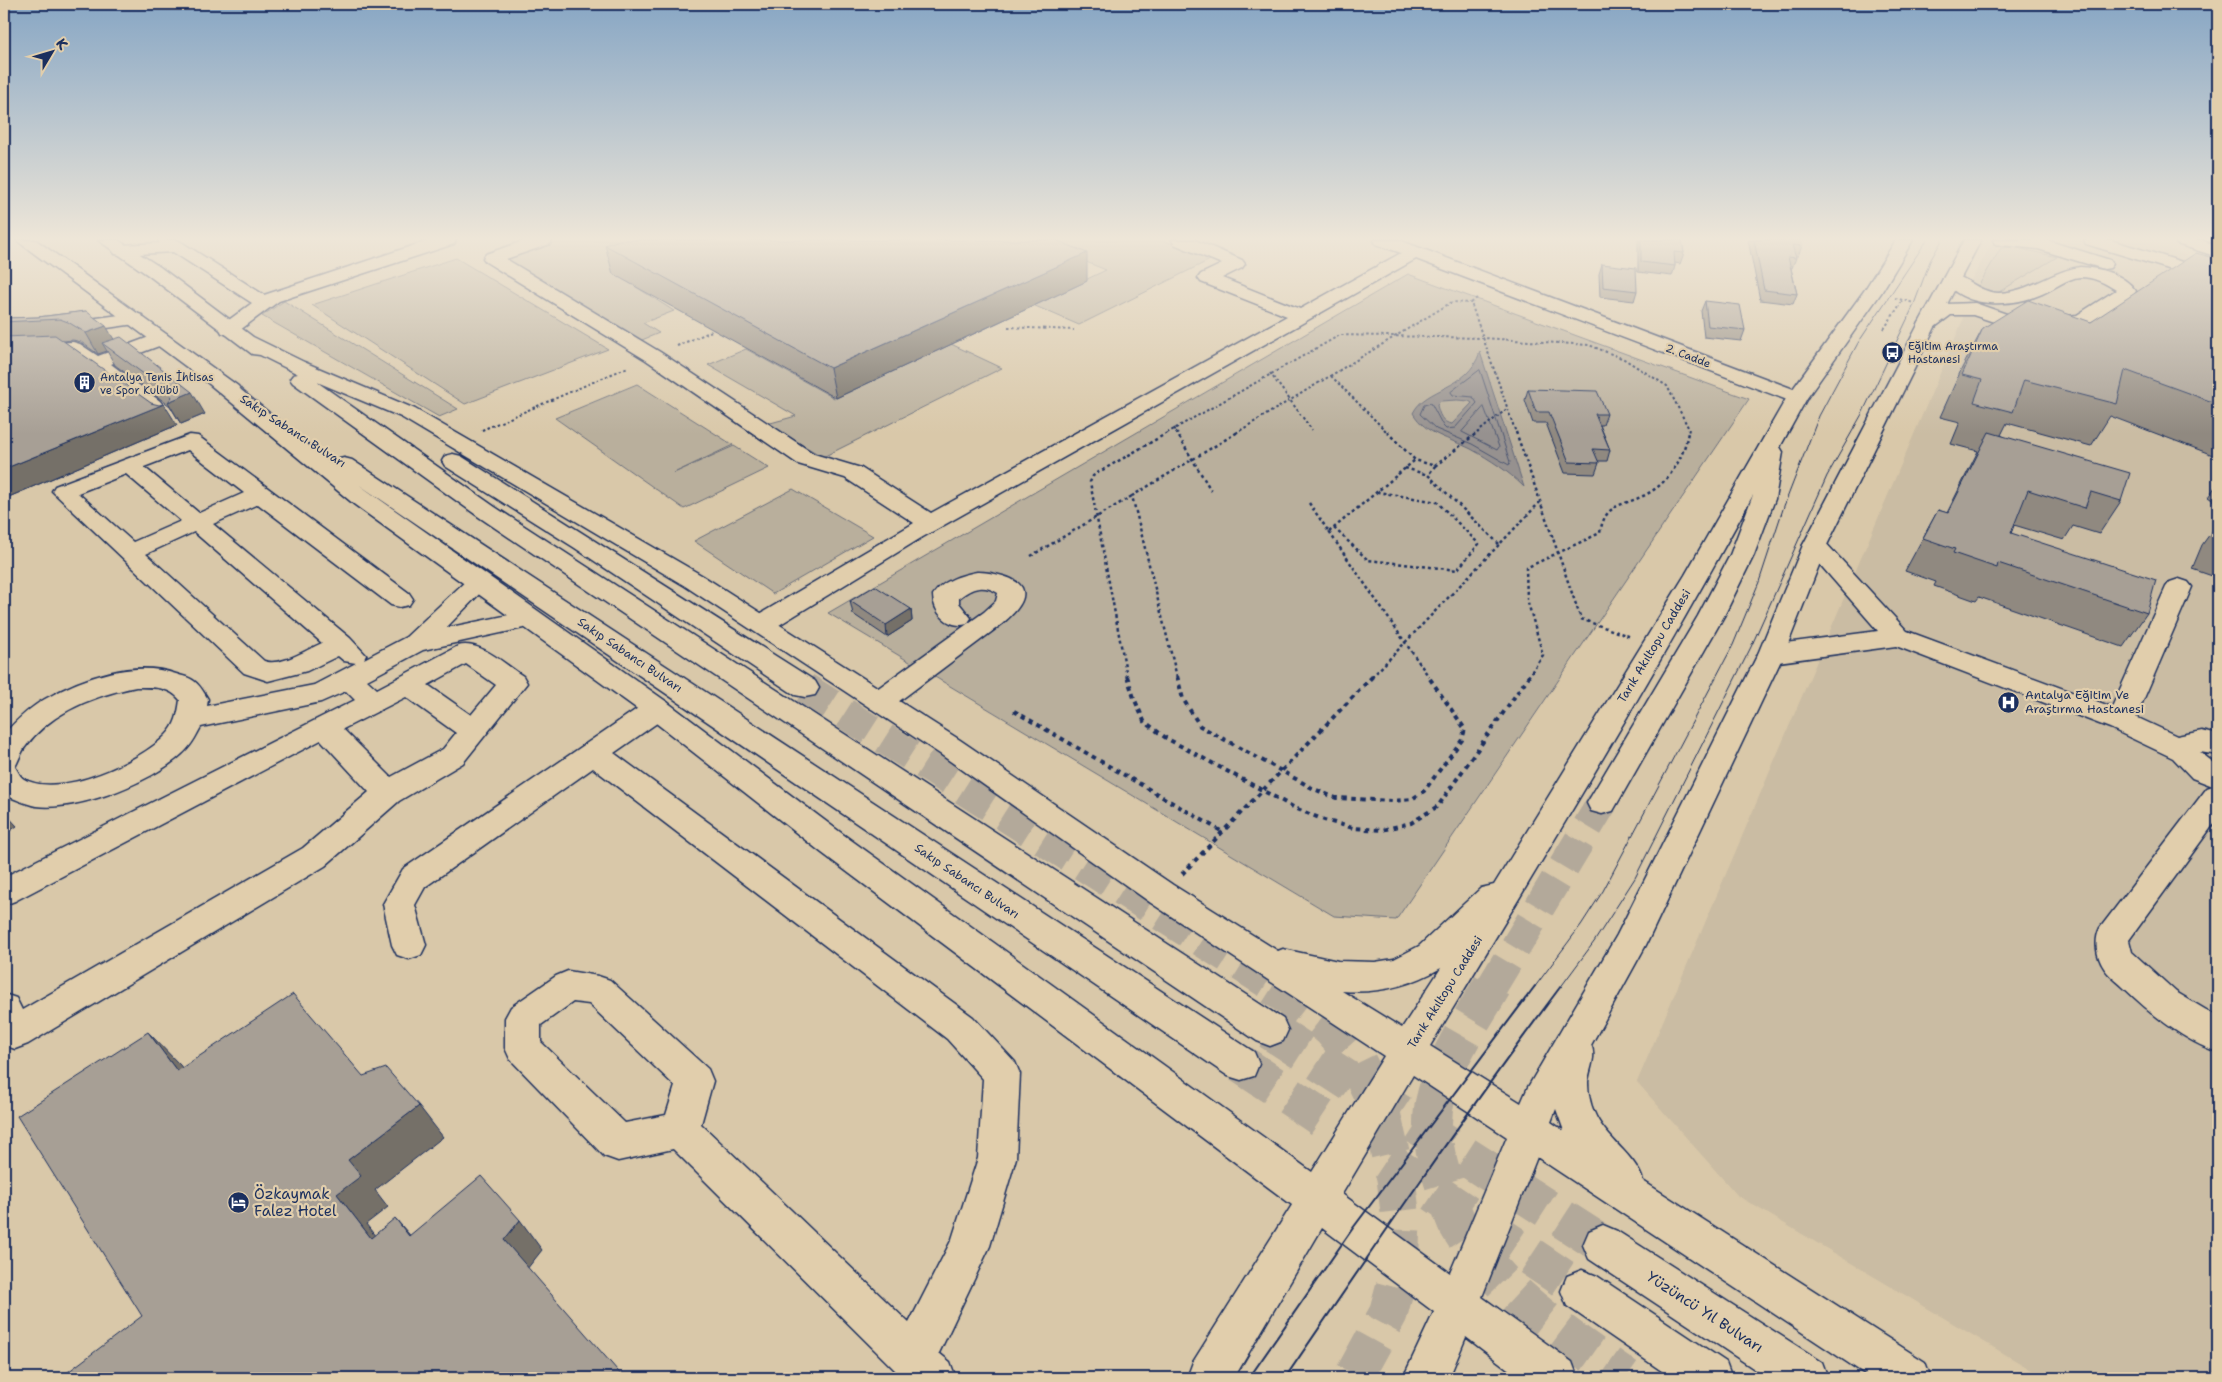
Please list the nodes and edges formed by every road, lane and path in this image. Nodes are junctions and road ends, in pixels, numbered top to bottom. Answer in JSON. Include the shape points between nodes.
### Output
{"nodes":[{"id":1,"x":115,"y":304,"type":"edge"},
{"id":2,"x":197,"y":304,"type":"edge"},
{"id":3,"x":263,"y":304,"type":"edge"},
{"id":4,"x":568,"y":304,"type":"edge"},
{"id":5,"x":1273,"y":304,"type":"edge"},
{"id":6,"x":1322,"y":304,"type":"edge"},
{"id":7,"x":1448,"y":304,"type":"edge"},
{"id":8,"x":1472,"y":304,"type":"edge"},
{"id":9,"x":1552,"y":304,"type":"edge"},
{"id":10,"x":1864,"y":304,"type":"edge"},
{"id":11,"x":1901,"y":304,"type":"edge"},
{"id":12,"x":1912,"y":304,"type":"edge"},
{"id":13,"x":1938,"y":304,"type":"edge"},
{"id":14,"x":2106,"y":304,"type":"edge"},
{"id":15,"x":1302,"y":316,"type":"junction"},
{"id":16,"x":1932,"y":316,"type":"junction"},
{"id":17,"x":135,"y":319,"type":"junction"},
{"id":18,"x":1008,"y":327,"type":"edge"},
{"id":19,"x":1884,"y":329,"type":"dead end"},
{"id":20,"x":714,"y":330,"type":"edge"},
{"id":21,"x":1074,"y":330,"type":"dead end"},
{"id":22,"x":4,"y":331,"type":"edge"},
{"id":23,"x":236,"y":335,"type":"junction"},
{"id":24,"x":1397,"y":336,"type":"junction"},
{"id":25,"x":1484,"y":338,"type":"junction"},
{"id":26,"x":160,"y":339,"type":"junction"},
{"id":27,"x":4,"y":351,"type":"edge"},
{"id":28,"x":653,"y":356,"type":"junction"},
{"id":29,"x":96,"y":363,"type":"junction"},
{"id":30,"x":297,"y":366,"type":"junction"},
{"id":31,"x":1270,"y":373,"type":"junction"},
{"id":32,"x":1331,"y":376,"type":"junction"},
{"id":33,"x":217,"y":381,"type":"junction"},
{"id":34,"x":1796,"y":397,"type":"junction"},
{"id":35,"x":1290,"y":400,"type":"junction"},
{"id":36,"x":1508,"y":408,"type":"junction"},
{"id":37,"x":168,"y":417,"type":"edge"},
{"id":38,"x":1174,"y":428,"type":"junction"},
{"id":39,"x":1312,"y":430,"type":"dead end"},
{"id":40,"x":1776,"y":431,"type":"junction"},
{"id":41,"x":457,"y":442,"type":"junction"},
{"id":42,"x":1192,"y":460,"type":"junction"},
{"id":43,"x":1415,"y":460,"type":"junction"},
{"id":44,"x":129,"y":465,"type":"junction"},
{"id":45,"x":1435,"y":466,"type":"junction"},
{"id":46,"x":1406,"y":468,"type":"junction"},
{"id":47,"x":1428,"y":475,"type":"junction"},
{"id":48,"x":1212,"y":492,"type":"dead end"},
{"id":49,"x":1378,"y":492,"type":"junction"},
{"id":50,"x":261,"y":494,"type":"junction"},
{"id":51,"x":1132,"y":496,"type":"junction"},
{"id":52,"x":1540,"y":501,"type":"junction"},
{"id":53,"x":1309,"y":503,"type":"dead end"},
{"id":54,"x":1096,"y":518,"type":"junction"},
{"id":55,"x":197,"y":522,"type":"junction"},
{"id":56,"x":930,"y":523,"type":"junction"},
{"id":57,"x":1334,"y":528,"type":"junction"},
{"id":58,"x":1329,"y":532,"type":"junction"},
{"id":59,"x":1499,"y":544,"type":"junction"},
{"id":60,"x":1815,"y":545,"type":"junction"},
{"id":61,"x":130,"y":552,"type":"junction"},
{"id":62,"x":1558,"y":552,"type":"junction"},
{"id":63,"x":1031,"y":556,"type":"dead end"},
{"id":64,"x":478,"y":583,"type":"junction"},
{"id":65,"x":2179,"y":587,"type":"dead end"},
{"id":66,"x":400,"y":600,"type":"dead end"},
{"id":67,"x":958,"y":618,"type":"dead end"},
{"id":68,"x":528,"y":619,"type":"junction"},
{"id":69,"x":762,"y":624,"type":"junction"},
{"id":70,"x":1898,"y":637,"type":"junction"},
{"id":71,"x":1404,"y":642,"type":"junction"},
{"id":72,"x":415,"y":643,"type":"junction"},
{"id":73,"x":341,"y":644,"type":"junction"},
{"id":74,"x":1654,"y":646,"type":"junction"},
{"id":75,"x":1771,"y":654,"type":"junction"},
{"id":76,"x":359,"y":674,"type":"junction"},
{"id":77,"x":407,"y":684,"type":"junction"},
{"id":78,"x":805,"y":688,"type":"tunnel mouth"},
{"id":79,"x":880,"y":701,"type":"junction"},
{"id":80,"x":375,"y":702,"type":"junction"},
{"id":81,"x":656,"y":709,"type":"junction"},
{"id":82,"x":1014,"y":711,"type":"dead end"},
{"id":83,"x":192,"y":719,"type":"junction"},
{"id":84,"x":2120,"y":721,"type":"junction"},
{"id":85,"x":324,"y":726,"type":"junction"},
{"id":86,"x":473,"y":731,"type":"junction"},
{"id":87,"x":2218,"y":745,"type":"edge"},
{"id":88,"x":2183,"y":751,"type":"junction"},
{"id":89,"x":593,"y":754,"type":"junction"},
{"id":90,"x":4,"y":761,"type":"edge"},
{"id":91,"x":1280,"y":770,"type":"junction"},
{"id":92,"x":4,"y":773,"type":"edge"},
{"id":93,"x":2218,"y":777,"type":"edge"},
{"id":94,"x":1261,"y":789,"type":"junction"},
{"id":95,"x":388,"y":793,"type":"junction"},
{"id":96,"x":2218,"y":796,"type":"edge"},
{"id":97,"x":1602,"y":803,"type":"tunnel mouth"},
{"id":98,"x":1221,"y":831,"type":"junction"},
{"id":99,"x":1520,"y":870,"type":"junction"},
{"id":100,"x":4,"y":892,"type":"edge"},
{"id":101,"x":1162,"y":894,"type":"junction"},
{"id":102,"x":409,"y":945,"type":"dead end"},
{"id":103,"x":1251,"y":952,"type":"junction"},
{"id":104,"x":4,"y":1009,"type":"edge"},
{"id":105,"x":1270,"y":1030,"type":"tunnel mouth"},
{"id":106,"x":1579,"y":1032,"type":"junction"},
{"id":107,"x":2218,"y":1036,"type":"edge"},
{"id":108,"x":1406,"y":1053,"type":"junction"},
{"id":109,"x":1241,"y":1064,"type":"tunnel mouth"},
{"id":110,"x":680,"y":1130,"type":"junction"},
{"id":111,"x":1528,"y":1130,"type":"junction"},
{"id":112,"x":1318,"y":1200,"type":"junction"},
{"id":113,"x":1668,"y":1220,"type":"junction"},
{"id":114,"x":1603,"y":1245,"type":"tunnel mouth"},
{"id":115,"x":1582,"y":1291,"type":"tunnel mouth"},
{"id":116,"x":1457,"y":1306,"type":"junction"},
{"id":117,"x":924,"y":1368,"type":"edge"},
{"id":118,"x":1209,"y":1378,"type":"edge"},
{"id":119,"x":1425,"y":1378,"type":"edge"},
{"id":120,"x":1556,"y":1378,"type":"edge"},
{"id":121,"x":1710,"y":1378,"type":"edge"},
{"id":122,"x":1806,"y":1378,"type":"edge"},
{"id":123,"x":1909,"y":1378,"type":"edge"}],
"edges":[{"from":1,"to":17,"type":"main road","name":"Sakıp Sabancı Bulvarı"},
{"from":2,"to":23,"type":"main road"},
{"from":3,"to":23,"type":"main road"},
{"from":4,"to":28,"type":"main road"},
{"from":5,"to":15,"type":"main road"},
{"from":6,"to":15,"type":"main road"},
{"from":7,"to":24,"type":"path"},
{"from":8,"to":25,"type":"path"},
{"from":9,"to":34,"type":"main road","name":"2. Cadde"},
{"from":10,"to":34,"type":"main road","name":"Tarık Akıltopu Caddesi"},
{"from":11,"to":19,"type":"path"},
{"from":12,"to":16,"type":"path"},
{"from":13,"to":16,"type":"main road"},
{"from":14,"to":16,"type":"main road","via":[[2082,320],[2037,326],[2015,323],[1975,309],[1946,310]]},
{"from":15,"to":56,"type":"main road"},
{"from":16,"to":60,"type":"main road"},
{"from":17,"to":22,"type":"main road","via":[[51,330]]},
{"from":17,"to":26,"type":"main road","name":"Sakıp Sabancı Bulvarı"},
{"from":18,"to":21,"type":"path"},
{"from":20,"to":28,"type":"path"},
{"from":23,"to":30,"type":"main road"},
{"from":23,"to":105,"type":"main road","via":[[487,512]]},
{"from":24,"to":25,"type":"path"},
{"from":24,"to":31,"type":"path","via":[[1340,335]]},
{"from":24,"to":32,"type":"path"},
{"from":25,"to":36,"type":"path"},
{"from":25,"to":62,"type":"path","via":[[1589,345],[1624,359],[1667,386],[1689,429],[1684,452],[1652,491],[1607,510],[1601,520],[1600,533]]},
{"from":26,"to":29,"type":"main road"},
{"from":26,"to":33,"type":"main road","name":"Sakıp Sabancı Bulvarı"},
{"from":27,"to":29,"type":"main road","via":[[73,348]]},
{"from":28,"to":41,"type":"path"},
{"from":28,"to":56,"type":"main road","via":[[806,460],[853,473]]},
{"from":29,"to":37,"type":"main road"},
{"from":30,"to":41,"type":"main road","via":[[408,413]]},
{"from":30,"to":78,"type":"main road","via":[[575,538]]},
{"from":31,"to":35,"type":"path"},
{"from":31,"to":38,"type":"path"},
{"from":32,"to":35,"type":"path"},
{"from":32,"to":43,"type":"path"},
{"from":33,"to":64,"type":"main road","via":[[363,500]]},
{"from":33,"to":109,"type":"main road","name":"Sakıp Sabancı Bulvarı"},
{"from":34,"to":40,"type":"main road","name":"Tarık Akıltopu Caddesi"},
{"from":35,"to":39,"type":"path"},
{"from":35,"to":42,"type":"path"},
{"from":36,"to":45,"type":"path"},
{"from":36,"to":52,"type":"path"},
{"from":38,"to":42,"type":"path"},
{"from":38,"to":54,"type":"path","via":[[1093,476],[1090,482]]},
{"from":40,"to":74,"type":"main road","name":"Tarık Akıltopu Caddesi"},
{"from":40,"to":97,"type":"main road","via":[[1764,498],[1742,555],[1711,616]]},
{"from":41,"to":69,"type":"main road","via":[[694,580]]},
{"from":42,"to":48,"type":"path"},
{"from":42,"to":51,"type":"path"},
{"from":43,"to":45,"type":"path"},
{"from":43,"to":46,"type":"path"},
{"from":44,"to":50,"type":"main road","via":[[190,441]]},
{"from":44,"to":55,"type":"main road"},
{"from":44,"to":61,"type":"main road","via":[[63,490]]},
{"from":45,"to":47,"type":"path"},
{"from":46,"to":47,"type":"path"},
{"from":46,"to":49,"type":"path"},
{"from":47,"to":59,"type":"path"},
{"from":49,"to":57,"type":"path"},
{"from":49,"to":57,"type":"path","via":[[1437,502],[1479,544],[1457,570],[1368,560]]},
{"from":50,"to":55,"type":"main road"},
{"from":50,"to":66,"type":"main road"},
{"from":51,"to":54,"type":"path"},
{"from":51,"to":91,"type":"path","via":[[1183,699],[1200,726]]},
{"from":52,"to":59,"type":"path"},
{"from":52,"to":62,"type":"path"},
{"from":53,"to":58,"type":"path"},
{"from":54,"to":63,"type":"path"},
{"from":54,"to":94,"type":"path","via":[[1123,660],[1145,723]]},
{"from":55,"to":61,"type":"main road"},
{"from":55,"to":73,"type":"main road"},
{"from":56,"to":69,"type":"main road"},
{"from":57,"to":58,"type":"path"},
{"from":58,"to":71,"type":"path"},
{"from":59,"to":71,"type":"path"},
{"from":60,"to":70,"type":"main road"},
{"from":60,"to":75,"type":"main road"},
{"from":61,"to":73,"type":"main road","via":[[254,667],[268,672],[297,665]]},
{"from":62,"to":74,"type":"path","via":[[1581,619]]},
{"from":62,"to":94,"type":"path","via":[[1526,568],[1524,576],[1543,654],[1430,813],[1392,830],[1352,829],[1314,817]]},
{"from":64,"to":68,"type":"main road"},
{"from":64,"to":72,"type":"main road"},
{"from":65,"to":84,"type":"main road"},
{"from":67,"to":79,"type":"main road","via":[[946,604],[946,595],[955,587],[985,578],[999,581],[1011,590],[1006,606],[992,618]]},
{"from":68,"to":72,"type":"main road"},
{"from":68,"to":81,"type":"main road"},
{"from":69,"to":79,"type":"main road"},
{"from":70,"to":75,"type":"main road"},
{"from":70,"to":84,"type":"main road"},
{"from":71,"to":91,"type":"path"},
{"from":71,"to":91,"type":"path","via":[[1464,729],[1462,740],[1424,791],[1412,798],[1393,801],[1336,798]]},
{"from":72,"to":76,"type":"main road"},
{"from":73,"to":76,"type":"main road"},
{"from":74,"to":99,"type":"main road","name":"Tarık Akıltopu Caddesi"},
{"from":75,"to":106,"type":"main road","via":[[1628,945]]},
{"from":76,"to":80,"type":"main road"},
{"from":76,"to":83,"type":"main road","via":[[321,692]]},
{"from":77,"to":80,"type":"main road"},
{"from":77,"to":86,"type":"main road"},
{"from":77,"to":86,"type":"main road","via":[[467,652],[513,684]]},
{"from":79,"to":101,"type":"main road"},
{"from":80,"to":85,"type":"main road"},
{"from":81,"to":89,"type":"main road"},
{"from":81,"to":112,"type":"main road","via":[[833,844]]},
{"from":82,"to":98,"type":"path"},
{"from":83,"to":90,"type":"main road","via":[[194,699],[182,685],[158,678],[127,679],[91,688],[56,704],[26,725],[7,748]]},
{"from":83,"to":92,"type":"main road","via":[[177,742],[149,764],[112,782],[73,793],[37,795],[12,786]]},
{"from":84,"to":88,"type":"main road"},
{"from":85,"to":95,"type":"main road"},
{"from":85,"to":100,"type":"main road"},
{"from":86,"to":95,"type":"main road","via":[[453,756]]},
{"from":87,"to":88,"type":"main road","via":[[2202,741],[2187,743]]},
{"from":88,"to":93,"type":"main road","via":[[2192,764]]},
{"from":89,"to":102,"type":"main road","via":[[414,878],[399,904]]},
{"from":89,"to":117,"type":"main road","via":[[960,1028],[1002,1074],[997,1158],[970,1246]]},
{"from":91,"to":94,"type":"path"},
{"from":94,"to":98,"type":"path"},
{"from":95,"to":104,"type":"main road","via":[[314,857],[15,1033]]},
{"from":96,"to":107,"type":"main road","via":[[2112,938],[2116,959],[2164,1003]]},
{"from":98,"to":101,"type":"path"},
{"from":99,"to":103,"type":"main road","via":[[1429,958],[1412,968],[1385,975],[1330,976]]},
{"from":99,"to":108,"type":"main road","name":"Tarık Akıltopu Caddesi"},
{"from":101,"to":103,"type":"main road"},
{"from":103,"to":108,"type":"main road"},
{"from":106,"to":111,"type":"main road"},
{"from":106,"to":113,"type":"main road","via":[[1570,1087],[1582,1128],[1618,1175]]},
{"from":108,"to":111,"type":"main road"},
{"from":108,"to":112,"type":"main road","name":"Tarık Akıltopu Caddesi"},
{"from":110,"to":110,"type":"main road","via":[[695,1081],[598,991],[568,986],[523,1018],[523,1048],[618,1143]]},
{"from":110,"to":117,"type":"main road"},
{"from":111,"to":113,"type":"main road"},
{"from":111,"to":116,"type":"main road"},
{"from":112,"to":116,"type":"main road"},
{"from":112,"to":118,"type":"main road"},
{"from":113,"to":123,"type":"main road"},
{"from":114,"to":122,"type":"main road","name":"Yüzüncü Yıl Bulvarı"},
{"from":115,"to":121,"type":"main road"},
{"from":116,"to":119,"type":"main road"},
{"from":116,"to":120,"type":"main road"}]}
